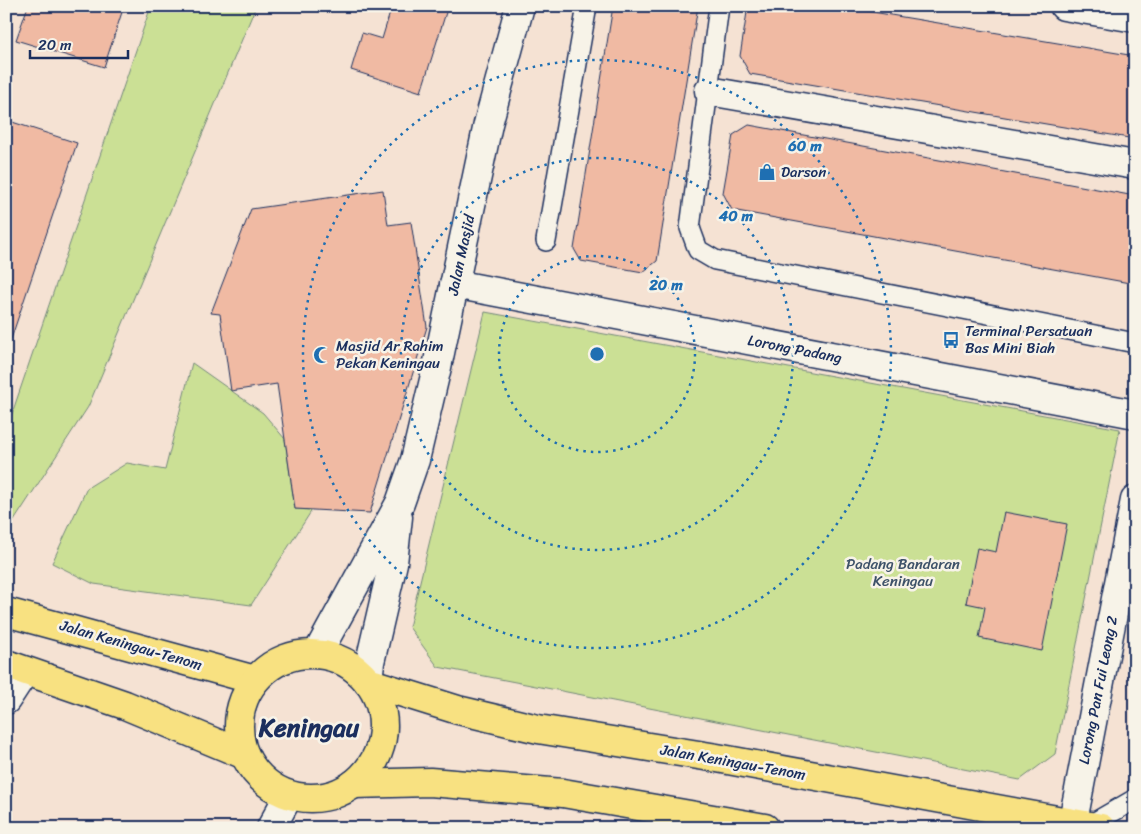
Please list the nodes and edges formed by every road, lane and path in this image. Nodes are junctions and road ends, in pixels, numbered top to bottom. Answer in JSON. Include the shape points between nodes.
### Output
{"nodes":[{"id":1,"x":520,"y":6,"type":"edge"},
{"id":2,"x":587,"y":6,"type":"edge"},
{"id":3,"x":719,"y":6,"type":"edge"},
{"id":4,"x":1064,"y":6,"type":"edge"},
{"id":5,"x":1135,"y":18,"type":"edge"},
{"id":6,"x":709,"y":91,"type":"junction"},
{"id":7,"x":1135,"y":164,"type":"edge"},
{"id":8,"x":546,"y":241,"type":"dead end"},
{"id":9,"x":454,"y":284,"type":"junction"},
{"id":10,"x":1135,"y":343,"type":"edge"},
{"id":11,"x":1135,"y":414,"type":"edge"},
{"id":12,"x":1135,"y":500,"type":"edge"},
{"id":13,"x":400,"y":503,"type":"junction"},
{"id":14,"x":6,"y":612,"type":"edge"},
{"id":15,"x":317,"y":654,"type":"junction"},
{"id":16,"x":15,"y":667,"type":"edge"},
{"id":17,"x":255,"y":680,"type":"junction"},
{"id":18,"x":368,"y":682,"type":"junction"},
{"id":19,"x":6,"y":700,"type":"edge"},
{"id":20,"x":245,"y":755,"type":"junction"},
{"id":21,"x":354,"y":784,"type":"junction"},
{"id":22,"x":289,"y":795,"type":"junction"},
{"id":23,"x":1135,"y":799,"type":"edge"},
{"id":24,"x":1088,"y":825,"type":"edge"},
{"id":25,"x":271,"y":828,"type":"edge"},
{"id":26,"x":765,"y":828,"type":"edge"}],
"edges":[{"from":1,"to":9,"type":"street","name":"Jalan Masjid","via":[[488,124]]},
{"from":2,"to":8,"type":"lane"},
{"from":3,"to":6,"type":"lane"},
{"from":4,"to":5,"type":"street"},
{"from":6,"to":7,"type":"street"},
{"from":6,"to":10,"type":"lane","via":[[690,228],[698,250],[715,260]]},
{"from":9,"to":11,"type":"street","name":"Lorong Padang"},
{"from":9,"to":13,"type":"street","name":"Jalan Masjid","via":[[415,460]]},
{"from":12,"to":24,"type":"street","name":"Lorong Pan Fui Leong 2"},
{"from":13,"to":15,"type":"street"},
{"from":13,"to":18,"type":"street","via":[[393,563]]},
{"from":14,"to":17,"type":"main road","name":"Jalan Keningau-Tenom"},
{"from":15,"to":17,"type":"main road","via":[[283,660]]},
{"from":15,"to":18,"type":"main road","via":[[336,658],[354,668]]},
{"from":16,"to":19,"type":"street"},
{"from":16,"to":20,"type":"main road","via":[[126,705]]},
{"from":17,"to":20,"type":"main road","via":[[245,697],[240,716],[240,736]]},
{"from":18,"to":21,"type":"main road","via":[[379,702],[383,725],[380,747],[370,768]]},
{"from":18,"to":24,"type":"main road","name":"Jalan Keningau-Tenom","via":[[458,710],[538,729]]},
{"from":20,"to":22,"type":"main road","via":[[261,777]]},
{"from":21,"to":22,"type":"main road","via":[[334,794],[312,798]]},
{"from":21,"to":26,"type":"main road","via":[[430,782],[563,793]]},
{"from":22,"to":25,"type":"street"},
{"from":23,"to":24,"type":"lane"}]}
